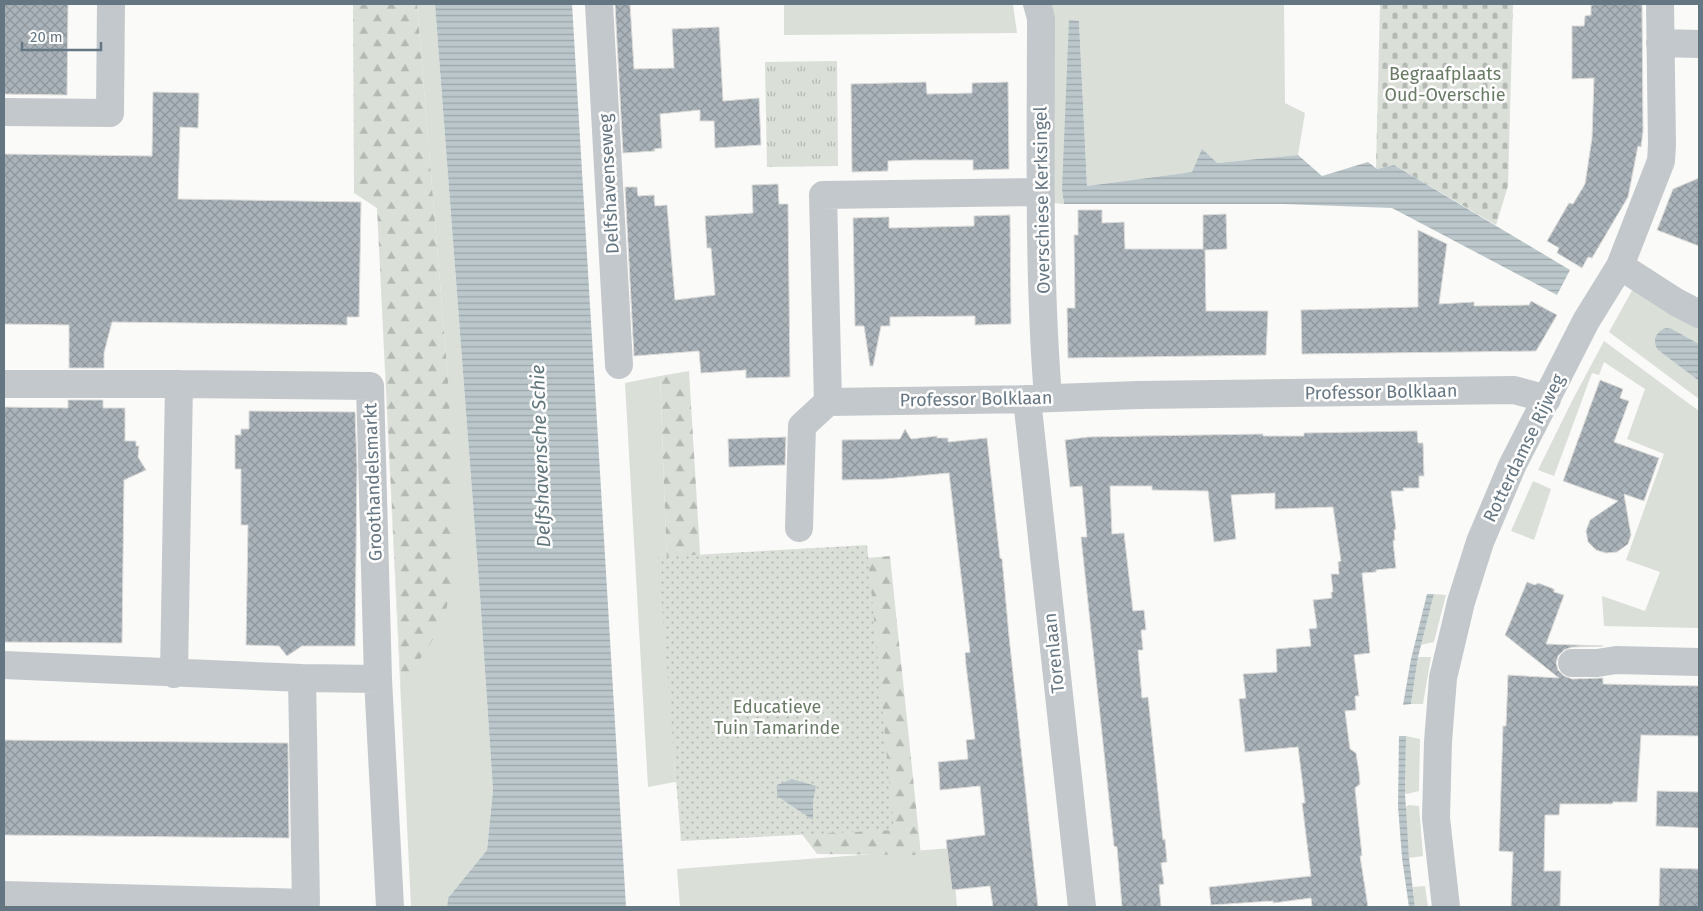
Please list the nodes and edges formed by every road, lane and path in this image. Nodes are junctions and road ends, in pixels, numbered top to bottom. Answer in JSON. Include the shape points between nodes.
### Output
{"nodes":[{"id":1,"x":111,"y":4,"type":"edge"},
{"id":2,"x":599,"y":4,"type":"edge"},
{"id":3,"x":1037,"y":4,"type":"edge"},
{"id":4,"x":1660,"y":4,"type":"edge"},
{"id":5,"x":1660,"y":43,"type":"junction"},
{"id":6,"x":1699,"y":44,"type":"edge"},
{"id":7,"x":4,"y":112,"type":"edge"},
{"id":8,"x":1040,"y":192,"type":"junction"},
{"id":9,"x":1620,"y":266,"type":"junction"},
{"id":10,"x":1699,"y":314,"type":"edge"},
{"id":11,"x":619,"y":365,"type":"dead end"},
{"id":12,"x":4,"y":384,"type":"edge"},
{"id":13,"x":179,"y":384,"type":"junction"},
{"id":14,"x":1037,"y":398,"type":"junction"},
{"id":15,"x":1547,"y":399,"type":"junction"},
{"id":16,"x":828,"y":402,"type":"junction"},
{"id":17,"x":799,"y":528,"type":"dead end"},
{"id":18,"x":1699,"y":662,"type":"edge"},
{"id":19,"x":1572,"y":663,"type":"dead end"},
{"id":20,"x":4,"y":665,"type":"edge"},
{"id":21,"x":174,"y":674,"type":"junction"},
{"id":22,"x":302,"y":678,"type":"junction"},
{"id":23,"x":378,"y":679,"type":"junction"},
{"id":24,"x":4,"y":896,"type":"edge"},
{"id":25,"x":306,"y":905,"type":"edge"},
{"id":26,"x":390,"y":907,"type":"edge"},
{"id":27,"x":1082,"y":907,"type":"edge"},
{"id":28,"x":1446,"y":907,"type":"edge"}],
"edges":[{"from":1,"to":7,"type":"street","via":[[110,113]]},
{"from":2,"to":11,"type":"street","name":"Delfshavenseweg"},
{"from":3,"to":8,"type":"street","name":"Overschiese Kerksingel","via":[[1041,18]]},
{"from":4,"to":5,"type":"street","name":"Rotterdamse Rijweg"},
{"from":5,"to":6,"type":"street"},
{"from":5,"to":9,"type":"street","name":"Rotterdamse Rijweg","via":[[1661,161]]},
{"from":8,"to":14,"type":"street","name":"Overschiese Kerksingel","via":[[1045,364]]},
{"from":8,"to":16,"type":"street","via":[[822,195]]},
{"from":9,"to":10,"type":"street"},
{"from":9,"to":15,"type":"street","name":"Rotterdamse Rijweg","via":[[1586,321]]},
{"from":12,"to":13,"type":"street","name":"Groothandelsmarkt"},
{"from":13,"to":21,"type":"street"},
{"from":13,"to":23,"type":"street","name":"Groothandelsmarkt","via":[[370,386]]},
{"from":14,"to":15,"type":"street","name":"Professor Bolklaan","via":[[1514,390]]},
{"from":14,"to":16,"type":"street","name":"Professor Bolklaan"},
{"from":14,"to":27,"type":"street","name":"Torenlaan"},
{"from":15,"to":28,"type":"street","name":"Rotterdamse Rijweg","via":[[1512,466],[1480,542],[1461,602],[1443,678],[1436,818]]},
{"from":16,"to":17,"type":"street","via":[[802,426]]},
{"from":18,"to":19,"type":"street","via":[[1616,660]]},
{"from":20,"to":21,"type":"street"},
{"from":21,"to":22,"type":"street"},
{"from":22,"to":23,"type":"street"},
{"from":22,"to":25,"type":"street"},
{"from":23,"to":26,"type":"street","name":"Groothandelsmarkt"},
{"from":24,"to":25,"type":"street"}]}
